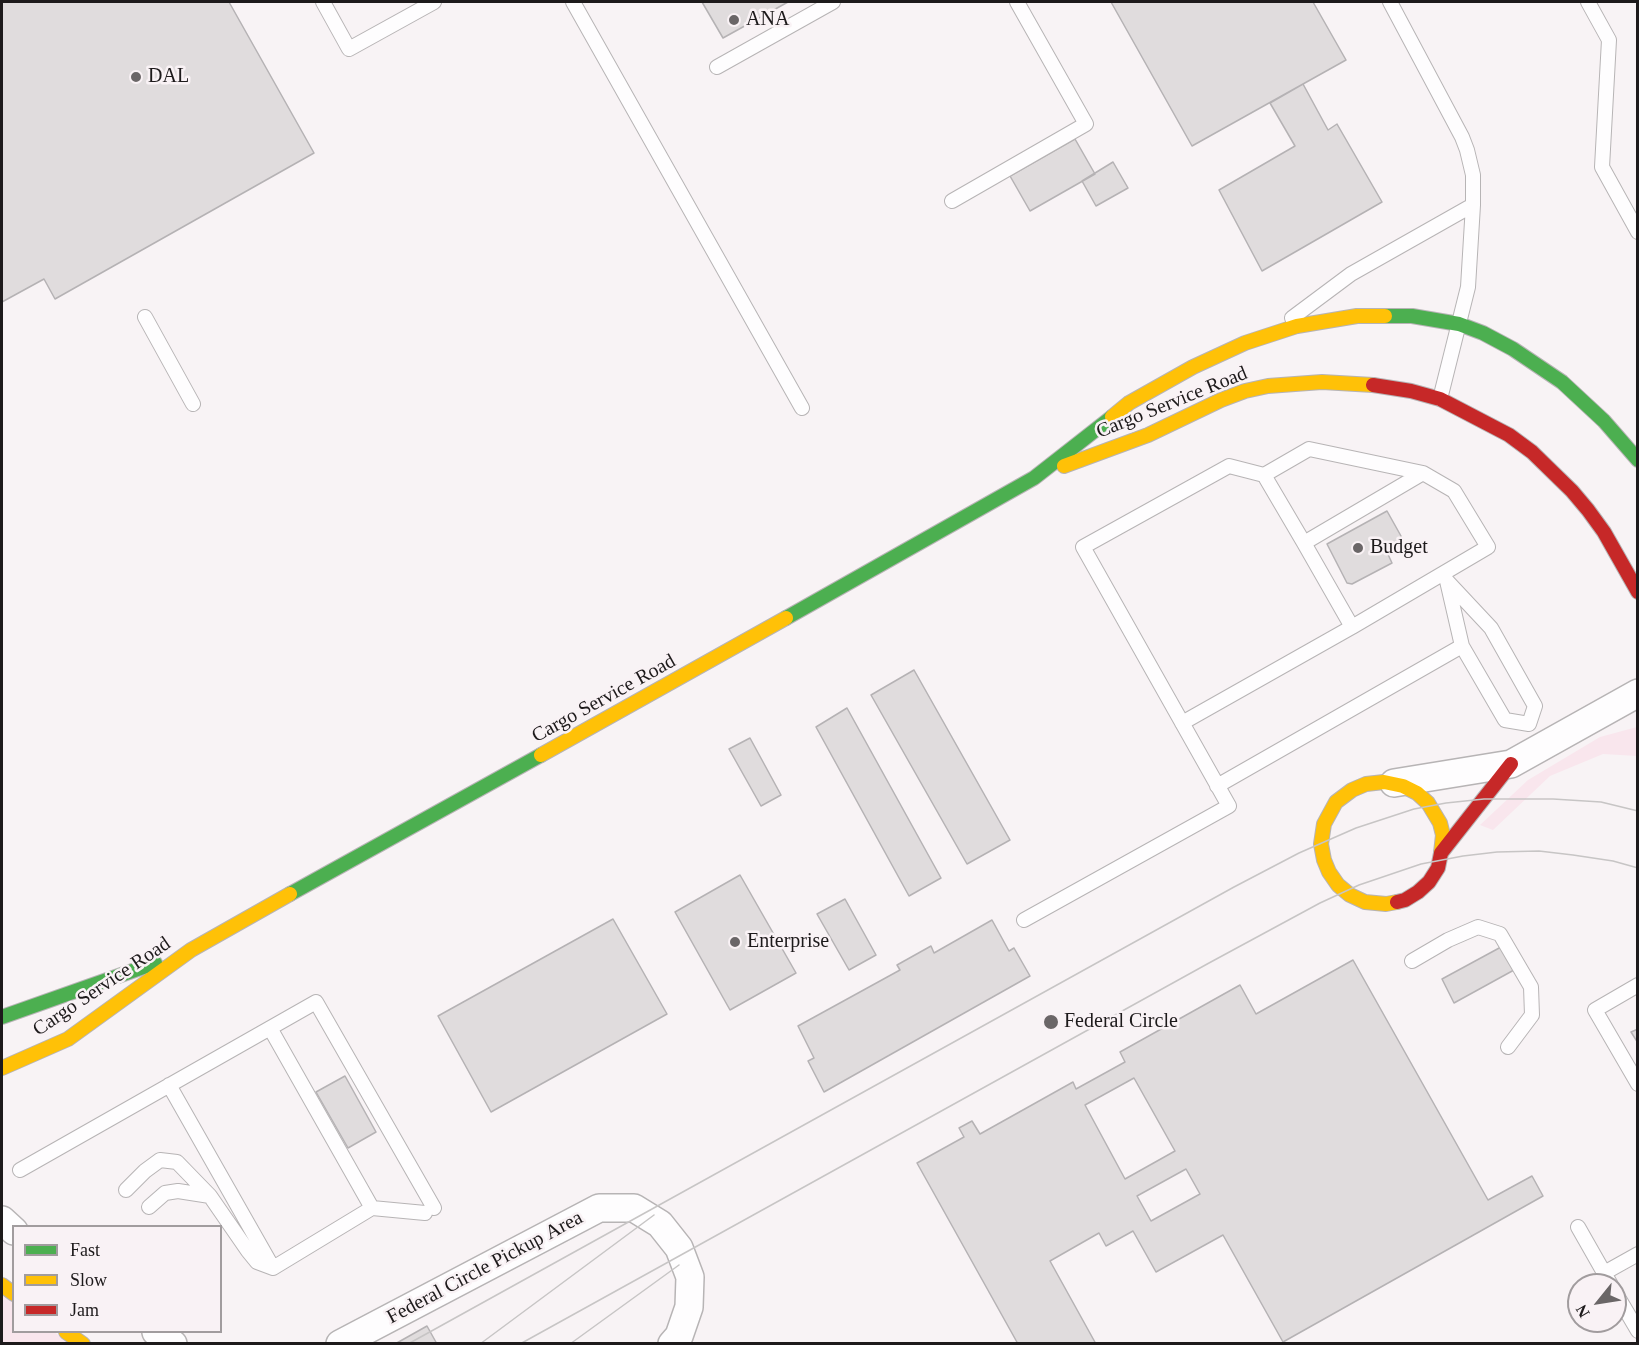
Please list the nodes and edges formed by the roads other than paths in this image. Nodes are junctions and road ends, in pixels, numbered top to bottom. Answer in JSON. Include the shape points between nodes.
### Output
{"nodes":[{"id":1,"x":323,"y":2,"type":"edge"},
{"id":2,"x":434,"y":2,"type":"edge"},
{"id":3,"x":573,"y":2,"type":"edge"},
{"id":4,"x":833,"y":2,"type":"edge"},
{"id":5,"x":1017,"y":2,"type":"edge"},
{"id":6,"x":1390,"y":2,"type":"edge"},
{"id":7,"x":1588,"y":2,"type":"edge"},
{"id":8,"x":408,"y":8,"type":"edge"},
{"id":9,"x":717,"y":67,"type":"dead end"},
{"id":10,"x":952,"y":201,"type":"dead end"},
{"id":11,"x":1473,"y":205,"type":"junction"},
{"id":12,"x":1638,"y":232,"type":"edge"},
{"id":13,"x":145,"y":317,"type":"dead end"},
{"id":14,"x":1459,"y":324,"type":"junction"},
{"id":15,"x":1268,"y":335,"type":"junction"},
{"id":16,"x":1440,"y":399,"type":"junction"},
{"id":17,"x":193,"y":404,"type":"dead end"},
{"id":18,"x":802,"y":408,"type":"dead end"},
{"id":19,"x":1638,"y":460,"type":"edge"},
{"id":20,"x":1423,"y":473,"type":"junction"},
{"id":21,"x":1264,"y":475,"type":"junction"},
{"id":22,"x":1034,"y":478,"type":"junction"},
{"id":23,"x":1304,"y":543,"type":"junction"},
{"id":24,"x":1445,"y":577,"type":"junction"},
{"id":25,"x":1638,"y":592,"type":"edge"},
{"id":26,"x":1352,"y":627,"type":"junction"},
{"id":27,"x":1462,"y":646,"type":"junction"},
{"id":28,"x":1638,"y":693,"type":"edge"},
{"id":29,"x":1182,"y":723,"type":"junction"},
{"id":30,"x":1535,"y":735,"type":"junction"},
{"id":31,"x":1511,"y":764,"type":"junction"},
{"id":32,"x":1394,"y":783,"type":"junction"},
{"id":33,"x":1217,"y":786,"type":"junction"},
{"id":34,"x":1441,"y":852,"type":"junction"},
{"id":35,"x":1024,"y":920,"type":"dead end"},
{"id":36,"x":191,"y":950,"type":"junction"},
{"id":37,"x":1412,"y":961,"type":"dead end"},
{"id":38,"x":1638,"y":985,"type":"edge"},
{"id":39,"x":2,"y":1017,"type":"edge"},
{"id":40,"x":270,"y":1028,"type":"junction"},
{"id":41,"x":1508,"y":1047,"type":"dead end"},
{"id":42,"x":4,"y":1070,"type":"edge"},
{"id":43,"x":1638,"y":1084,"type":"edge"},
{"id":44,"x":169,"y":1085,"type":"junction"},
{"id":45,"x":20,"y":1170,"type":"dead end"},
{"id":46,"x":126,"y":1190,"type":"dead end"},
{"id":47,"x":210,"y":1196,"type":"junction"},
{"id":48,"x":149,"y":1207,"type":"dead end"},
{"id":49,"x":372,"y":1208,"type":"junction"},
{"id":50,"x":1578,"y":1227,"type":"dead end"},
{"id":51,"x":1638,"y":1254,"type":"edge"},
{"id":52,"x":273,"y":1268,"type":"junction"},
{"id":53,"x":1605,"y":1273,"type":"edge"},
{"id":54,"x":1615,"y":1273,"type":"edge"},
{"id":55,"x":1627,"y":1312,"type":"edge"},
{"id":56,"x":1638,"y":1331,"type":"edge"},
{"id":57,"x":67,"y":1333,"type":"edge"},
{"id":58,"x":157,"y":1333,"type":"edge"},
{"id":59,"x":83,"y":1344,"type":"edge"},
{"id":60,"x":173,"y":1344,"type":"edge"},
{"id":61,"x":340,"y":1344,"type":"edge"},
{"id":62,"x":672,"y":1344,"type":"edge"}],
"edges":[{"from":1,"to":8,"type":"lane","via":[[349,49]]},
{"from":2,"to":8,"type":"lane"},
{"from":3,"to":18,"type":"lane"},
{"from":4,"to":9,"type":"lane"},
{"from":5,"to":10,"type":"lane","via":[[1086,124]]},
{"from":6,"to":11,"type":"lane","via":[[1467,150],[1473,175]]},
{"from":7,"to":12,"type":"lane","via":[[1609,40],[1602,167]]},
{"from":11,"to":14,"type":"lane","via":[[1468,287]]},
{"from":11,"to":15,"type":"lane","via":[[1351,274]]},
{"from":13,"to":17,"type":"lane"},
{"from":14,"to":15,"type":"main road","name":"Cargo Service Road","via":[[1412,316],[1357,316]]},
{"from":14,"to":16,"type":"lane"},
{"from":14,"to":19,"type":"main road","name":"Cargo Service Road","via":[[1513,349],[1562,382]]},
{"from":15,"to":22,"type":"main road","name":"Cargo Service Road","via":[[1220,354],[1129,403]]},
{"from":16,"to":22,"type":"main road","name":"Cargo Service Road","via":[[1351,383],[1268,386],[1221,400],[1148,435]]},
{"from":16,"to":25,"type":"main road","name":"Cargo Service Road","via":[[1509,435],[1554,472],[1604,532]]},
{"from":20,"to":21,"type":"lane","via":[[1309,449]]},
{"from":20,"to":23,"type":"lane"},
{"from":20,"to":24,"type":"lane","via":[[1454,491],[1488,547]]},
{"from":21,"to":23,"type":"lane"},
{"from":21,"to":29,"type":"lane","via":[[1228,466],[1083,547]]},
{"from":22,"to":36,"type":"main road","name":"Cargo Service Road"},
{"from":23,"to":26,"type":"lane"},
{"from":24,"to":26,"type":"lane"},
{"from":24,"to":27,"type":"lane"},
{"from":24,"to":30,"type":"lane","via":[[1491,628],[1535,706]]},
{"from":26,"to":29,"type":"lane"},
{"from":27,"to":30,"type":"lane","via":[[1505,720]]},
{"from":27,"to":33,"type":"lane"},
{"from":28,"to":30,"type":"street"},
{"from":29,"to":33,"type":"lane"},
{"from":30,"to":31,"type":"street"},
{"from":31,"to":32,"type":"street"},
{"from":31,"to":34,"type":"main road"},
{"from":32,"to":34,"type":"main road","via":[[1417,793],[1435,813],[1443,835]]},
{"from":32,"to":34,"type":"main road","via":[[1366,784],[1336,802],[1324,824],[1321,844],[1329,872],[1350,895],[1365,902],[1386,904],[1405,900],[1429,882],[1438,868]]},
{"from":33,"to":35,"type":"lane","via":[[1229,806]]},
{"from":36,"to":39,"type":"main road","name":"Cargo Service Road"},
{"from":36,"to":42,"type":"main road","name":"Cargo Service Road","via":[[68,1039]]},
{"from":37,"to":41,"type":"lane","via":[[1478,927],[1500,934],[1531,987],[1532,1015]]},
{"from":38,"to":43,"type":"lane","via":[[1595,1010]]},
{"from":40,"to":44,"type":"lane"},
{"from":40,"to":49,"type":"lane"},
{"from":40,"to":49,"type":"lane","via":[[316,1002],[430,1211]]},
{"from":44,"to":45,"type":"lane"},
{"from":44,"to":52,"type":"lane"},
{"from":46,"to":47,"type":"lane","via":[[160,1160],[177,1162]]},
{"from":47,"to":48,"type":"lane","via":[[165,1193]]},
{"from":47,"to":52,"type":"lane","via":[[248,1251],[258,1262]]},
{"from":49,"to":52,"type":"lane"},
{"from":50,"to":53,"type":"lane"},
{"from":51,"to":54,"type":"lane"},
{"from":55,"to":56,"type":"lane"},
{"from":57,"to":59,"type":"main road"},
{"from":58,"to":60,"type":"street"},
{"from":61,"to":62,"type":"street","name":"Federal Circle Pickup Area","via":[[599,1208],[634,1209],[660,1224],[679,1248],[690,1277],[689,1307]]}]}
